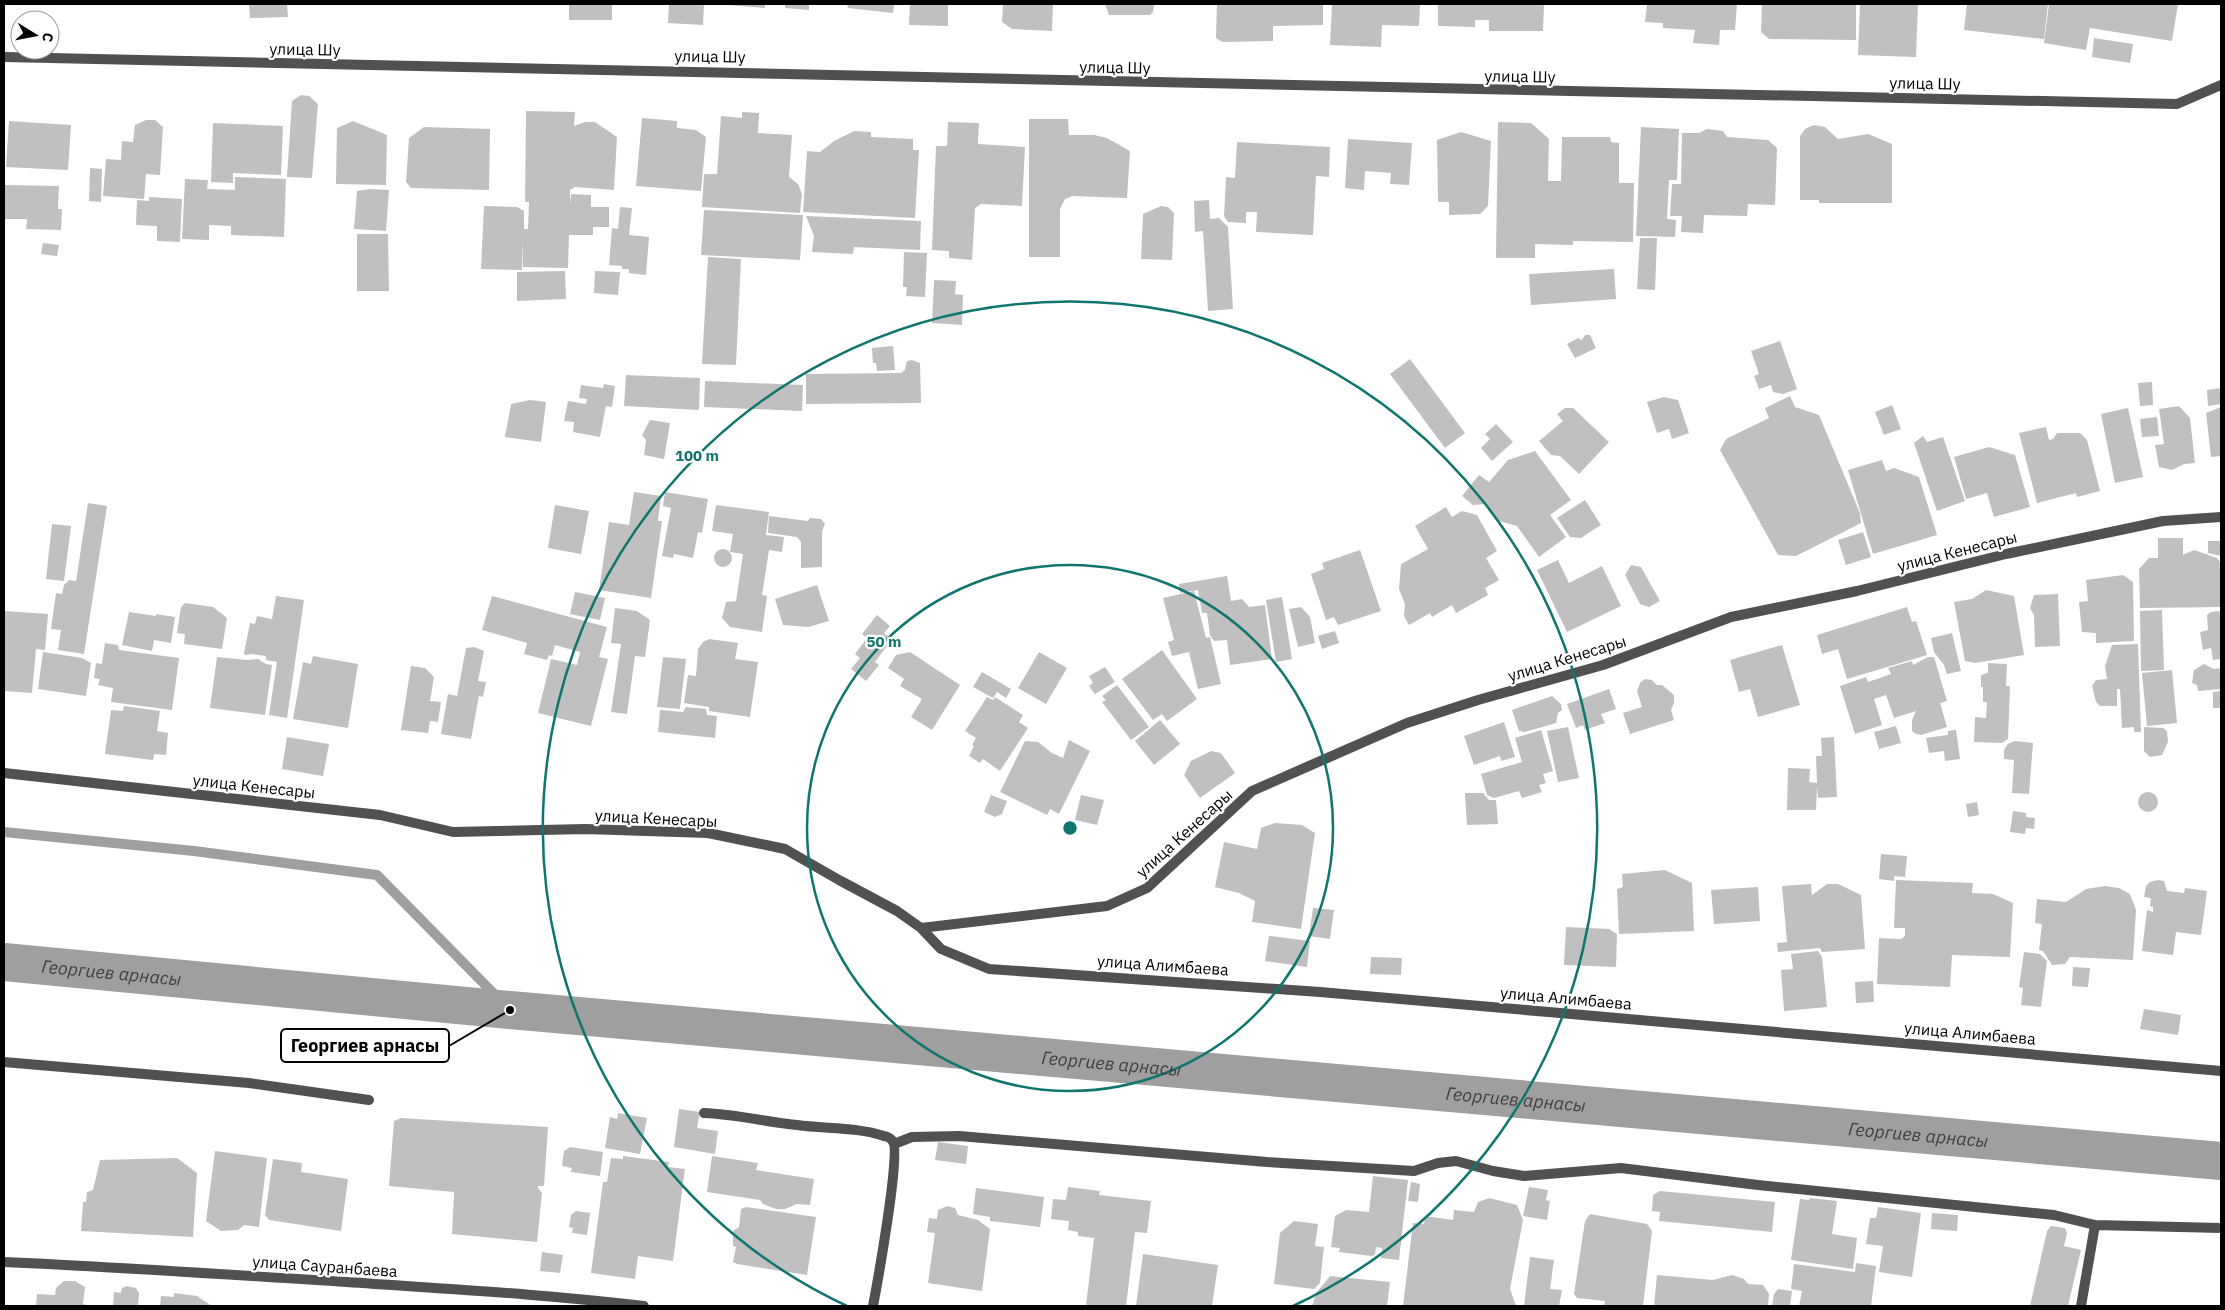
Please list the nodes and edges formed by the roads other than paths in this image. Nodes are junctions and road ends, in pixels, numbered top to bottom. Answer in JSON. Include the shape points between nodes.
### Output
{"nodes":[{"id":1,"x":4,"y":57,"type":"edge"},
{"id":2,"x":2221,"y":85,"type":"edge"},
{"id":3,"x":2221,"y":516,"type":"edge"},
{"id":4,"x":4,"y":773,"type":"edge"},
{"id":5,"x":921,"y":928,"type":"junction"},
{"id":6,"x":4,"y":1062,"type":"edge"},
{"id":7,"x":2221,"y":1071,"type":"edge"},
{"id":8,"x":369,"y":1100,"type":"dead end"},
{"id":9,"x":704,"y":1112,"type":"dead end"},
{"id":10,"x":894,"y":1144,"type":"junction"},
{"id":11,"x":2095,"y":1225,"type":"junction"},
{"id":12,"x":2221,"y":1228,"type":"edge"},
{"id":13,"x":4,"y":1262,"type":"edge"},
{"id":14,"x":644,"y":1306,"type":"edge"},
{"id":15,"x":873,"y":1306,"type":"edge"},
{"id":16,"x":2081,"y":1306,"type":"edge"}],
"edges":[{"from":1,"to":2,"type":"street","name":"улица Шу","via":[[2177,104]]},
{"from":3,"to":5,"type":"street","name":"улица Кенесары","via":[[2154,523],[1731,618],[1603,665],[1407,722],[1252,792],[1147,888],[1107,906]]},
{"from":4,"to":5,"type":"street","name":"улица Кенесары","via":[[380,815],[453,832],[585,829],[708,833],[785,849],[897,911]]},
{"from":5,"to":7,"type":"street","name":"улица Алимбаева","via":[[941,949],[989,969],[1320,992]]},
{"from":6,"to":8,"type":"street","via":[[249,1082]]},
{"from":9,"to":10,"type":"street","via":[[886,1136]]},
{"from":10,"to":11,"type":"street","via":[[912,1138],[959,1136],[1414,1171],[1456,1161],[1524,1176],[1621,1168],[1758,1186],[2054,1215]]},
{"from":10,"to":15,"type":"street","via":[[892,1185]]},
{"from":11,"to":12,"type":"street"},
{"from":11,"to":16,"type":"street"},
{"from":13,"to":14,"type":"street","name":"улица Сауранбаева","via":[[380,1284]]}]}
